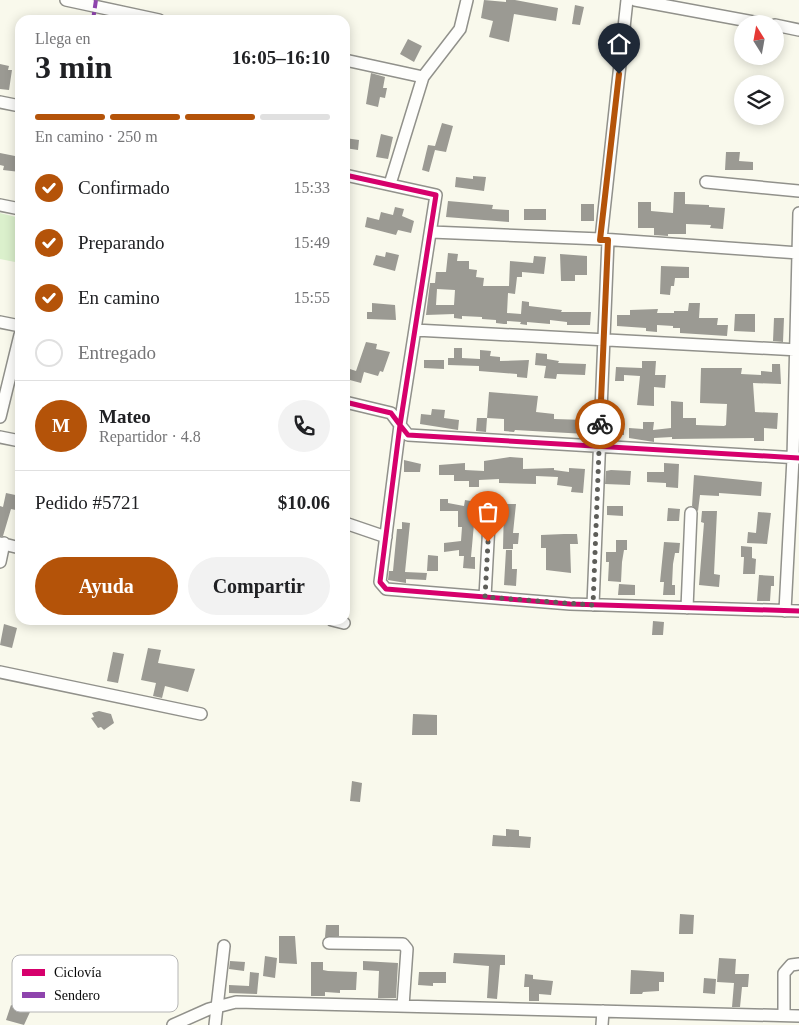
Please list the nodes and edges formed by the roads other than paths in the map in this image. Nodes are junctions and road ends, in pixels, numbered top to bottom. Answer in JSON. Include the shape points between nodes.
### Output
{"nodes":[{"id":1,"x":66,"y":0,"type":"edge"},
{"id":2,"x":467,"y":0,"type":"edge"},
{"id":3,"x":627,"y":0,"type":"edge"},
{"id":4,"x":635,"y":0,"type":"edge"},
{"id":5,"x":136,"y":15,"type":"edge"},
{"id":6,"x":734,"y":18,"type":"edge"},
{"id":7,"x":784,"y":28,"type":"edge"},
{"id":8,"x":799,"y":30,"type":"edge"},
{"id":9,"x":350,"y":61,"type":"edge"},
{"id":10,"x":423,"y":77,"type":"junction"},
{"id":11,"x":0,"y":102,"type":"edge"},
{"id":12,"x":15,"y":105,"type":"edge"},
{"id":13,"x":350,"y":176,"type":"edge"},
{"id":14,"x":706,"y":182,"type":"dead end"},
{"id":15,"x":390,"y":184,"type":"junction"},
{"id":16,"x":799,"y":192,"type":"edge"},
{"id":17,"x":0,"y":205,"type":"edge"},
{"id":18,"x":15,"y":209,"type":"edge"},
{"id":19,"x":799,"y":213,"type":"edge"},
{"id":20,"x":431,"y":232,"type":"junction"},
{"id":21,"x":604,"y":240,"type":"junction"},
{"id":22,"x":798,"y":253,"type":"edge"},
{"id":23,"x":0,"y":322,"type":"edge"},
{"id":24,"x":15,"y":325,"type":"edge"},
{"id":25,"x":415,"y":330,"type":"junction"},
{"id":26,"x":604,"y":340,"type":"junction"},
{"id":27,"x":797,"y":350,"type":"edge"},
{"id":28,"x":15,"y":355,"type":"edge"},
{"id":29,"x":350,"y":403,"type":"edge"},
{"id":30,"x":0,"y":417,"type":"edge"},
{"id":31,"x":400,"y":425,"type":"junction"},
{"id":32,"x":0,"y":437,"type":"edge"},
{"id":33,"x":15,"y":441,"type":"edge"},
{"id":34,"x":599,"y":447,"type":"junction"},
{"id":35,"x":796,"y":458,"type":"edge"},
{"id":36,"x":490,"y":505,"type":"dead end"},
{"id":37,"x":691,"y":513,"type":"dead end"},
{"id":38,"x":350,"y":525,"type":"edge"},
{"id":39,"x":386,"y":537,"type":"junction"},
{"id":40,"x":2,"y":543,"type":"edge"},
{"id":41,"x":15,"y":547,"type":"edge"},
{"id":42,"x":0,"y":558,"type":"edge"},
{"id":43,"x":485,"y":597,"type":"junction"},
{"id":44,"x":593,"y":605,"type":"junction"},
{"id":45,"x":687,"y":608,"type":"junction"},
{"id":46,"x":785,"y":611,"type":"junction"},
{"id":47,"x":799,"y":611,"type":"edge"},
{"id":48,"x":0,"y":672,"type":"edge"},
{"id":49,"x":201,"y":714,"type":"dead end"},
{"id":50,"x":328,"y":943,"type":"dead end"},
{"id":51,"x":224,"y":946,"type":"dead end"},
{"id":52,"x":799,"y":964,"type":"edge"},
{"id":53,"x":218,"y":1006,"type":"junction"},
{"id":54,"x":403,"y":1006,"type":"junction"},
{"id":55,"x":603,"y":1011,"type":"junction"},
{"id":56,"x":791,"y":1018,"type":"edge"},
{"id":57,"x":173,"y":1025,"type":"edge"},
{"id":58,"x":216,"y":1025,"type":"edge"},
{"id":59,"x":602,"y":1025,"type":"edge"}],
"edges":[{"from":1,"to":5,"type":"street"},
{"from":2,"to":10,"type":"street","via":[[460,29]]},
{"from":3,"to":21,"type":"street"},
{"from":4,"to":6,"type":"street"},
{"from":7,"to":8,"type":"street"},
{"from":9,"to":10,"type":"street"},
{"from":10,"to":15,"type":"street"},
{"from":11,"to":12,"type":"street"},
{"from":13,"to":15,"type":"street"},
{"from":14,"to":16,"type":"street"},
{"from":15,"to":20,"type":"street","via":[[436,194]]},
{"from":17,"to":18,"type":"street"},
{"from":19,"to":22,"type":"street"},
{"from":20,"to":21,"type":"street"},
{"from":20,"to":25,"type":"street"},
{"from":21,"to":22,"type":"street"},
{"from":21,"to":26,"type":"street"},
{"from":22,"to":27,"type":"street"},
{"from":23,"to":24,"type":"street"},
{"from":25,"to":26,"type":"street"},
{"from":25,"to":31,"type":"street"},
{"from":26,"to":27,"type":"street"},
{"from":26,"to":34,"type":"street"},
{"from":27,"to":35,"type":"street"},
{"from":28,"to":30,"type":"street"},
{"from":29,"to":31,"type":"street","via":[[391,413]]},
{"from":31,"to":34,"type":"street","via":[[408,435]]},
{"from":31,"to":39,"type":"street"},
{"from":32,"to":33,"type":"street"},
{"from":34,"to":35,"type":"street"},
{"from":34,"to":44,"type":"street"},
{"from":35,"to":46,"type":"street"},
{"from":36,"to":43,"type":"street"},
{"from":37,"to":45,"type":"street"},
{"from":38,"to":39,"type":"street"},
{"from":39,"to":43,"type":"street","via":[[380,582],[386,589]]},
{"from":40,"to":41,"type":"street"},
{"from":40,"to":42,"type":"street"},
{"from":43,"to":44,"type":"street"},
{"from":44,"to":45,"type":"street"},
{"from":45,"to":46,"type":"street"},
{"from":46,"to":47,"type":"street"},
{"from":48,"to":49,"type":"street"},
{"from":50,"to":54,"type":"street","via":[[403,944],[407,949]]},
{"from":51,"to":53,"type":"street"},
{"from":52,"to":56,"type":"street","via":[[791,965],[784,973]]},
{"from":53,"to":54,"type":"street","via":[[236,1002]]},
{"from":53,"to":57,"type":"street"},
{"from":53,"to":58,"type":"street"},
{"from":54,"to":55,"type":"street"},
{"from":55,"to":56,"type":"street"},
{"from":55,"to":59,"type":"street"}]}
